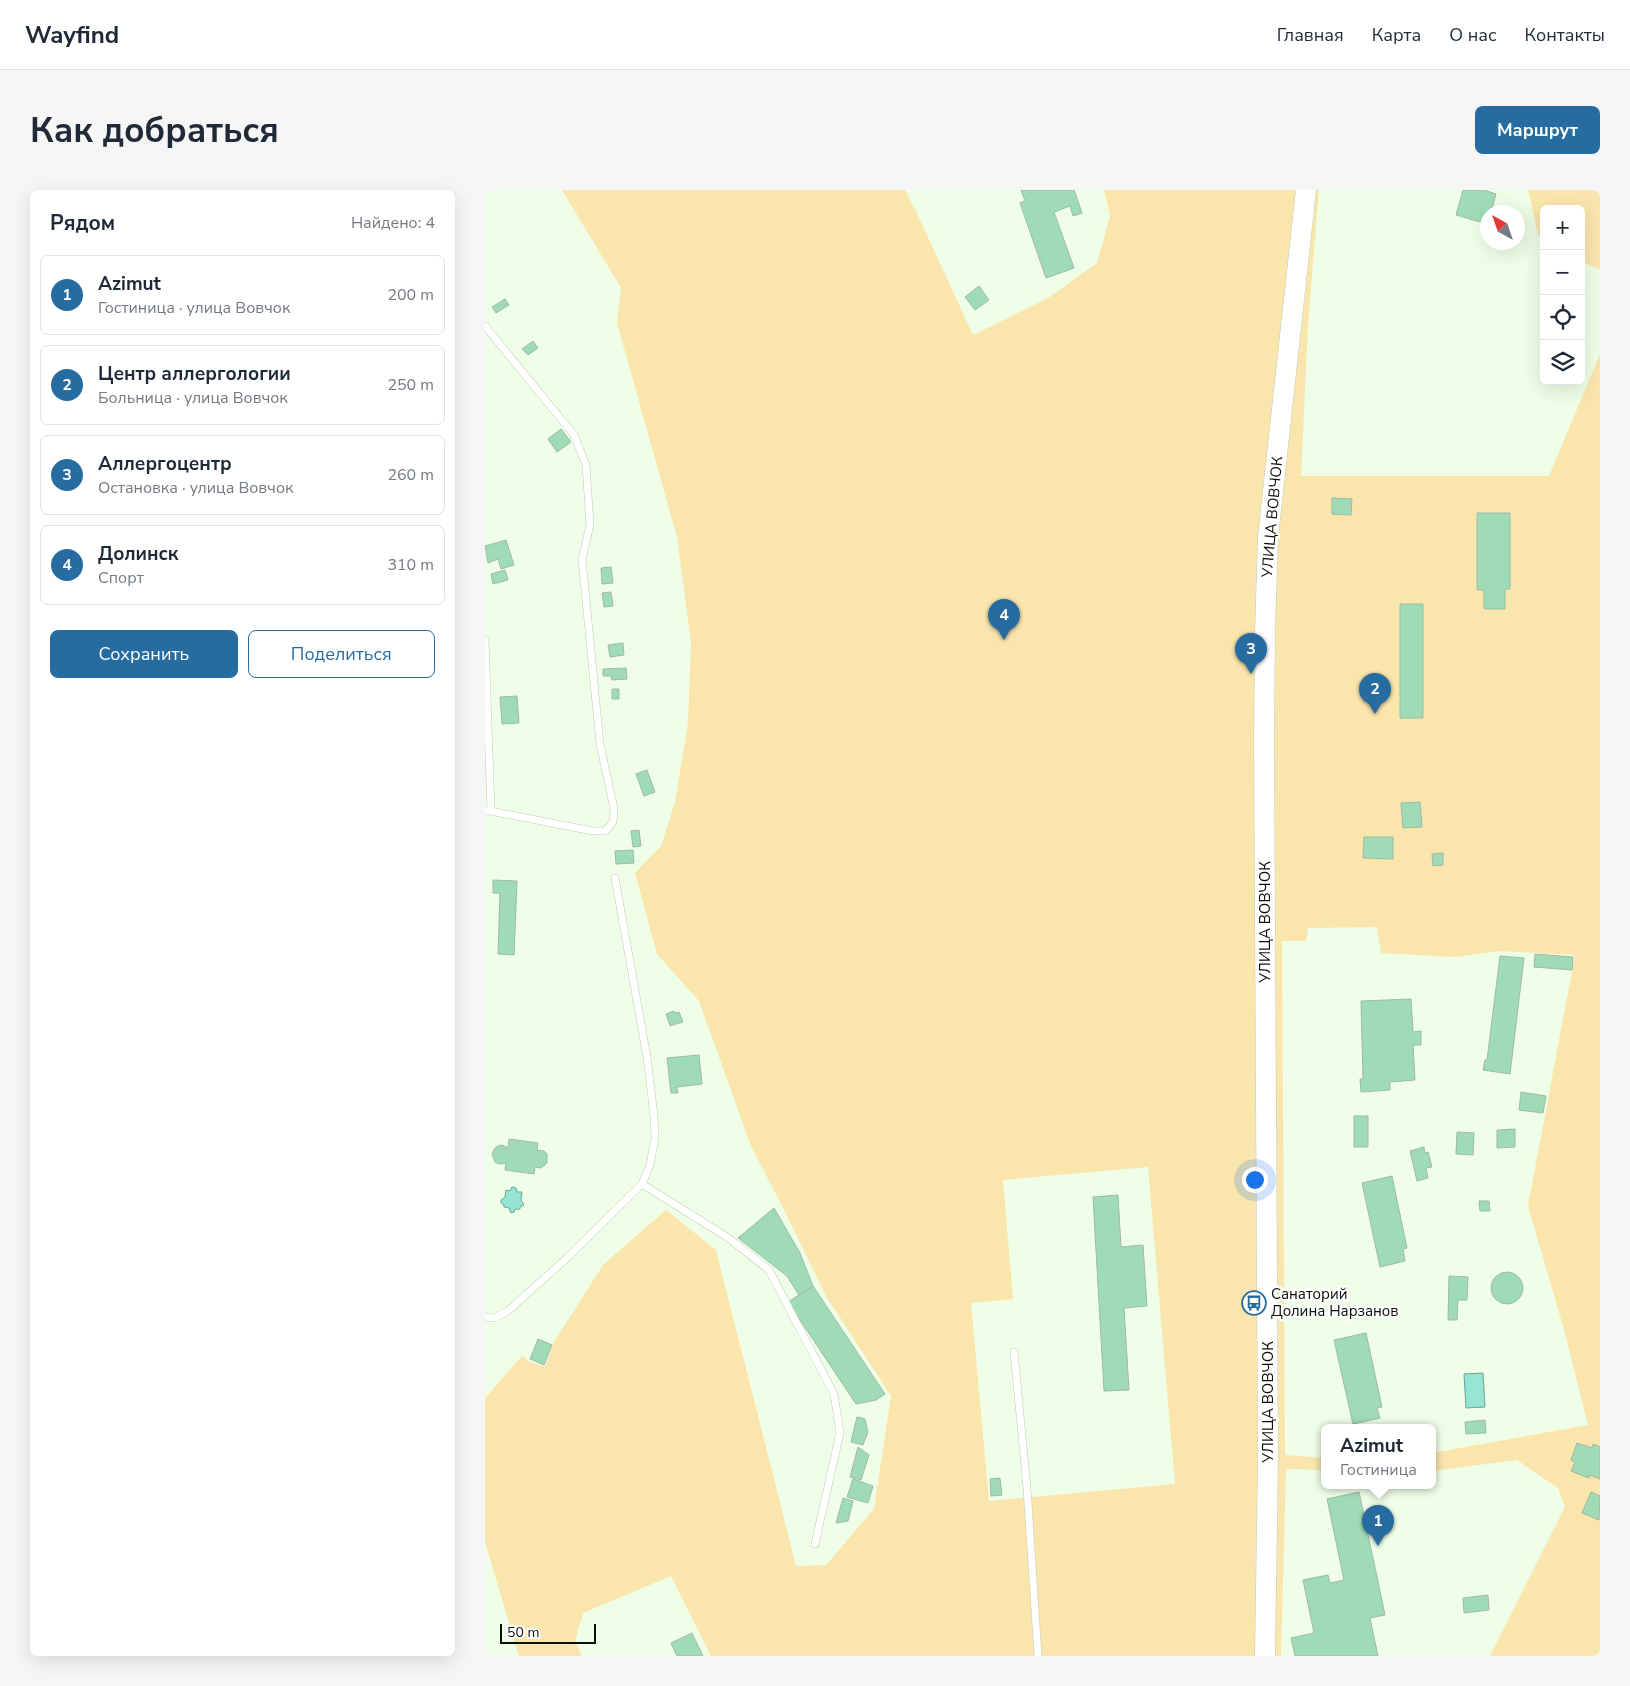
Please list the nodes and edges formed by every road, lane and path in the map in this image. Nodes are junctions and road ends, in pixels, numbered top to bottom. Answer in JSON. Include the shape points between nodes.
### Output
{"nodes":[{"id":1,"x":1305,"y":190,"type":"edge"},
{"id":2,"x":485,"y":326,"type":"edge"},
{"id":3,"x":485,"y":640,"type":"edge"},
{"id":4,"x":488,"y":811,"type":"edge"},
{"id":5,"x":615,"y":878,"type":"dead end"},
{"id":6,"x":642,"y":1184,"type":"junction"},
{"id":7,"x":485,"y":1317,"type":"edge"},
{"id":8,"x":1014,"y":1352,"type":"dead end"},
{"id":9,"x":815,"y":1544,"type":"dead end"},
{"id":10,"x":1038,"y":1656,"type":"edge"},
{"id":11,"x":1265,"y":1656,"type":"edge"}],
"edges":[{"from":1,"to":11,"type":"street","name":"УЛИЦА ВОВЧОК","via":[[1265,588],[1268,1477]]},
{"from":2,"to":4,"type":"lane","via":[[574,435],[585,465],[590,525],[582,559],[600,744],[615,809],[613,822],[605,831]]},
{"from":3,"to":4,"type":"lane"},
{"from":5,"to":6,"type":"lane","via":[[647,1057],[654,1116],[655,1138],[650,1165]]},
{"from":6,"to":7,"type":"lane","via":[[508,1311],[493,1318]]},
{"from":6,"to":9,"type":"lane","via":[[727,1237],[769,1270],[834,1394],[840,1434]]},
{"from":8,"to":10,"type":"lane"}]}
